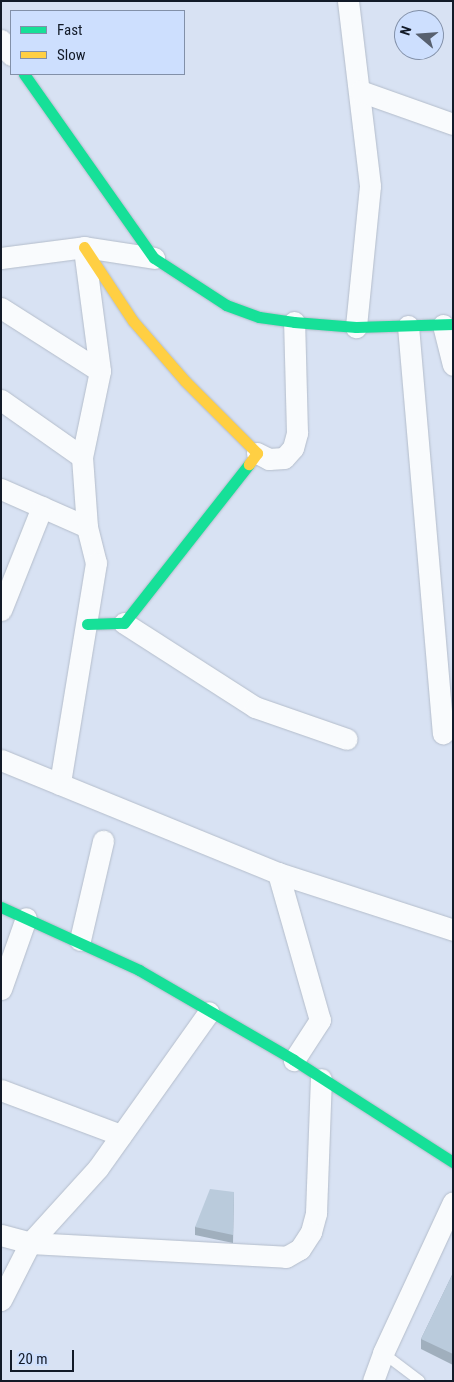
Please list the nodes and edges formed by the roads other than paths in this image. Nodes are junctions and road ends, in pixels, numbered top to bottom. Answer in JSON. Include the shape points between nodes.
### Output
{"nodes":[{"id":1,"x":348,"y":1,"type":"edge"},
{"id":2,"x":1,"y":40,"type":"edge"},
{"id":3,"x":10,"y":54,"type":"edge"},
{"id":4,"x":25,"y":75,"type":"edge"},
{"id":5,"x":360,"y":91,"type":"junction"},
{"id":6,"x":453,"y":124,"type":"edge"},
{"id":7,"x":84,"y":247,"type":"junction"},
{"id":8,"x":154,"y":258,"type":"junction"},
{"id":9,"x":6,"y":262,"type":"edge"},
{"id":10,"x":1,"y":308,"type":"edge"},
{"id":11,"x":294,"y":322,"type":"junction"},
{"id":12,"x":448,"y":325,"type":"edge"},
{"id":13,"x":356,"y":326,"type":"junction"},
{"id":14,"x":408,"y":326,"type":"junction"},
{"id":15,"x":453,"y":365,"type":"edge"},
{"id":16,"x":100,"y":371,"type":"junction"},
{"id":17,"x":1,"y":400,"type":"edge"},
{"id":18,"x":258,"y":453,"type":"junction"},
{"id":19,"x":82,"y":457,"type":"junction"},
{"id":20,"x":1,"y":490,"type":"edge"},
{"id":21,"x":42,"y":507,"type":"junction"},
{"id":22,"x":87,"y":527,"type":"junction"},
{"id":23,"x":1,"y":610,"type":"edge"},
{"id":24,"x":124,"y":623,"type":"junction"},
{"id":25,"x":87,"y":624,"type":"junction"},
{"id":26,"x":443,"y":734,"type":"dead end"},
{"id":27,"x":347,"y":740,"type":"dead end"},
{"id":28,"x":1,"y":760,"type":"edge"},
{"id":29,"x":60,"y":784,"type":"junction"},
{"id":30,"x":102,"y":841,"type":"dead end"},
{"id":31,"x":278,"y":873,"type":"junction"},
{"id":32,"x":1,"y":907,"type":"edge"},
{"id":33,"x":26,"y":918,"type":"junction"},
{"id":34,"x":453,"y":930,"type":"edge"},
{"id":35,"x":80,"y":940,"type":"junction"},
{"id":36,"x":1,"y":989,"type":"edge"},
{"id":37,"x":209,"y":1012,"type":"junction"},
{"id":38,"x":294,"y":1060,"type":"junction"},
{"id":39,"x":320,"y":1079,"type":"junction"},
{"id":40,"x":1,"y":1090,"type":"edge"},
{"id":41,"x":121,"y":1135,"type":"junction"},
{"id":42,"x":453,"y":1162,"type":"edge"},
{"id":43,"x":453,"y":1202,"type":"edge"},
{"id":44,"x":1,"y":1235,"type":"edge"},
{"id":45,"x":30,"y":1243,"type":"junction"},
{"id":46,"x":1,"y":1300,"type":"edge"},
{"id":47,"x":383,"y":1353,"type":"junction"},
{"id":48,"x":374,"y":1381,"type":"edge"},
{"id":49,"x":420,"y":1381,"type":"edge"}],
"edges":[{"from":1,"to":5,"type":"street"},
{"from":2,"to":3,"type":"street"},
{"from":4,"to":8,"type":"street"},
{"from":5,"to":6,"type":"street"},
{"from":5,"to":13,"type":"street","via":[[370,186]]},
{"from":7,"to":8,"type":"street"},
{"from":7,"to":9,"type":"street"},
{"from":7,"to":16,"type":"street"},
{"from":7,"to":18,"type":"street","via":[[133,321],[185,381]]},
{"from":8,"to":11,"type":"street","via":[[226,305],[259,317]]},
{"from":10,"to":16,"type":"street"},
{"from":11,"to":13,"type":"street"},
{"from":11,"to":18,"type":"street","via":[[297,433],[293,448],[284,458],[269,459]]},
{"from":12,"to":14,"type":"street"},
{"from":12,"to":15,"type":"street"},
{"from":13,"to":14,"type":"street"},
{"from":14,"to":26,"type":"street"},
{"from":16,"to":19,"type":"street"},
{"from":17,"to":19,"type":"street"},
{"from":18,"to":24,"type":"street"},
{"from":19,"to":22,"type":"street"},
{"from":20,"to":21,"type":"street"},
{"from":21,"to":22,"type":"street"},
{"from":21,"to":23,"type":"street"},
{"from":22,"to":25,"type":"street","via":[[96,563]]},
{"from":24,"to":25,"type":"street"},
{"from":24,"to":27,"type":"street","via":[[255,708]]},
{"from":25,"to":29,"type":"street"},
{"from":28,"to":29,"type":"street"},
{"from":29,"to":31,"type":"street"},
{"from":30,"to":35,"type":"street"},
{"from":31,"to":34,"type":"street"},
{"from":31,"to":38,"type":"street","via":[[320,1020]]},
{"from":32,"to":33,"type":"street"},
{"from":33,"to":35,"type":"street"},
{"from":33,"to":36,"type":"street"},
{"from":35,"to":37,"type":"street","via":[[139,970]]},
{"from":37,"to":38,"type":"street"},
{"from":37,"to":41,"type":"street"},
{"from":38,"to":39,"type":"street"},
{"from":39,"to":42,"type":"street"},
{"from":39,"to":45,"type":"street","via":[[316,1213],[311,1232],[300,1249],[286,1257]]},
{"from":40,"to":41,"type":"street"},
{"from":41,"to":45,"type":"street","via":[[98,1168]]},
{"from":43,"to":47,"type":"street"},
{"from":44,"to":45,"type":"street"},
{"from":45,"to":46,"type":"street"},
{"from":47,"to":48,"type":"street"},
{"from":47,"to":49,"type":"lane"}]}
